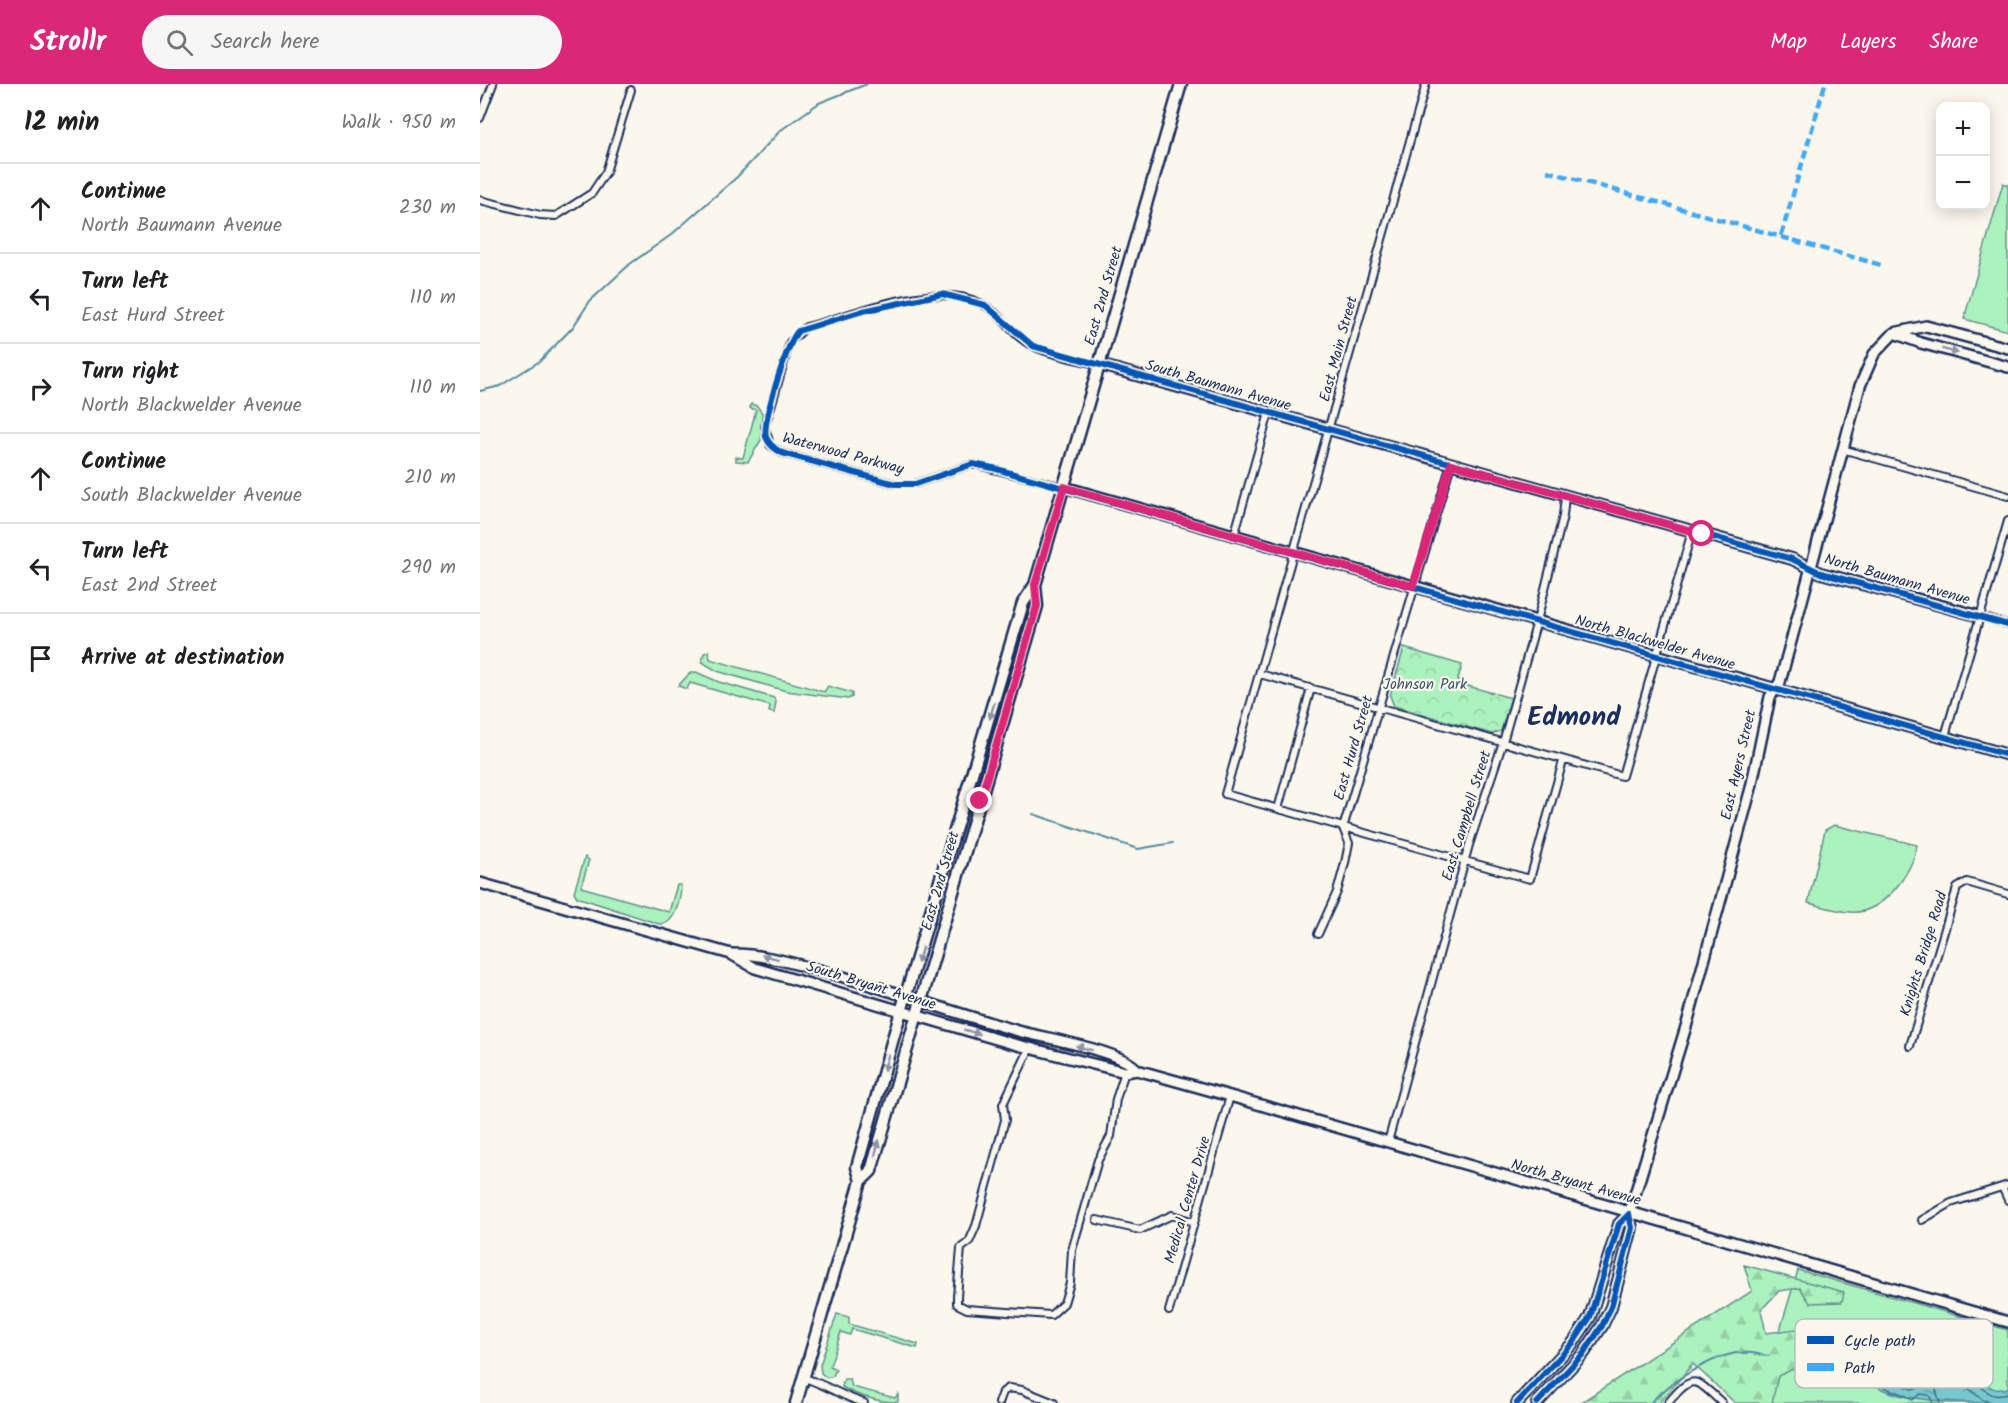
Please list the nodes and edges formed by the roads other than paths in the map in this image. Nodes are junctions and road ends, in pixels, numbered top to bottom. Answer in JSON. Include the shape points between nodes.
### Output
{"nodes":[{"id":1,"x":493,"y":84,"type":"edge"},
{"id":2,"x":1181,"y":84,"type":"edge"},
{"id":3,"x":1426,"y":84,"type":"edge"},
{"id":4,"x":631,"y":90,"type":"dead end"},
{"id":5,"x":480,"y":118,"type":"edge"},
{"id":6,"x":480,"y":200,"type":"edge"},
{"id":7,"x":1894,"y":333,"type":"junction"},
{"id":8,"x":2008,"y":348,"type":"edge"},
{"id":9,"x":1100,"y":365,"type":"junction"},
{"id":10,"x":2008,"y":367,"type":"edge"},
{"id":11,"x":1269,"y":413,"type":"junction"},
{"id":12,"x":1330,"y":430,"type":"junction"},
{"id":13,"x":1842,"y":449,"type":"junction"},
{"id":14,"x":1451,"y":464,"type":"junction"},
{"id":15,"x":1064,"y":487,"type":"junction"},
{"id":16,"x":1565,"y":496,"type":"junction"},
{"id":17,"x":2008,"y":496,"type":"edge"},
{"id":18,"x":2008,"y":521,"type":"edge"},
{"id":19,"x":1692,"y":531,"type":"junction"},
{"id":20,"x":1234,"y":536,"type":"junction"},
{"id":21,"x":1295,"y":553,"type":"junction"},
{"id":22,"x":1811,"y":569,"type":"junction"},
{"id":23,"x":1035,"y":585,"type":"junction"},
{"id":24,"x":1413,"y":586,"type":"junction"},
{"id":25,"x":1979,"y":616,"type":"junction"},
{"id":26,"x":1537,"y":621,"type":"junction"},
{"id":27,"x":2008,"y":625,"type":"edge"},
{"id":28,"x":1014,"y":638,"type":"junction"},
{"id":29,"x":1658,"y":656,"type":"junction"},
{"id":30,"x":1260,"y":674,"type":"junction"},
{"id":31,"x":1014,"y":682,"type":"junction"},
{"id":32,"x":1311,"y":688,"type":"junction"},
{"id":33,"x":1775,"y":690,"type":"junction"},
{"id":34,"x":1378,"y":707,"type":"junction"},
{"id":35,"x":1945,"y":736,"type":"junction"},
{"id":36,"x":1503,"y":742,"type":"junction"},
{"id":37,"x":2008,"y":754,"type":"edge"},
{"id":38,"x":1563,"y":760,"type":"junction"},
{"id":39,"x":1278,"y":809,"type":"junction"},
{"id":40,"x":1343,"y":828,"type":"junction"},
{"id":41,"x":956,"y":831,"type":"junction"},
{"id":42,"x":965,"y":853,"type":"junction"},
{"id":43,"x":1465,"y":863,"type":"junction"},
{"id":44,"x":480,"y":883,"type":"edge"},
{"id":45,"x":2008,"y":894,"type":"edge"},
{"id":46,"x":1318,"y":934,"type":"dead end"},
{"id":47,"x":731,"y":954,"type":"junction"},
{"id":48,"x":907,"y":996,"type":"junction"},
{"id":49,"x":921,"y":1001,"type":"junction"},
{"id":50,"x":902,"y":1010,"type":"junction"},
{"id":51,"x":916,"y":1015,"type":"junction"},
{"id":52,"x":1910,"y":1046,"type":"dead end"},
{"id":53,"x":1030,"y":1048,"type":"junction"},
{"id":54,"x":1137,"y":1070,"type":"junction"},
{"id":55,"x":1125,"y":1072,"type":"junction"},
{"id":56,"x":1230,"y":1096,"type":"junction"},
{"id":57,"x":1388,"y":1142,"type":"junction"},
{"id":58,"x":861,"y":1181,"type":"junction"},
{"id":59,"x":2006,"y":1187,"type":"edge"},
{"id":60,"x":2008,"y":1200,"type":"edge"},
{"id":61,"x":1629,"y":1214,"type":"junction"},
{"id":62,"x":1097,"y":1220,"type":"dead end"},
{"id":63,"x":1922,"y":1220,"type":"dead end"},
{"id":64,"x":1194,"y":1222,"type":"junction"},
{"id":65,"x":1169,"y":1311,"type":"dead end"},
{"id":66,"x":2008,"y":1322,"type":"edge"},
{"id":67,"x":804,"y":1378,"type":"junction"},
{"id":68,"x":1037,"y":1396,"type":"junction"},
{"id":69,"x":796,"y":1403,"type":"edge"},
{"id":70,"x":864,"y":1403,"type":"edge"},
{"id":71,"x":999,"y":1403,"type":"edge"},
{"id":72,"x":1041,"y":1403,"type":"edge"},
{"id":73,"x":1054,"y":1403,"type":"edge"},
{"id":74,"x":1517,"y":1403,"type":"edge"},
{"id":75,"x":1537,"y":1403,"type":"edge"},
{"id":76,"x":1668,"y":1403,"type":"edge"},
{"id":77,"x":1722,"y":1403,"type":"edge"}],
"edges":[{"from":1,"to":5,"type":"street"},
{"from":2,"to":9,"type":"main road","name":"East 2nd Street"},
{"from":3,"to":12,"type":"street","name":"East Main Street"},
{"from":4,"to":6,"type":"street","via":[[606,172],[592,193],[556,216]]},
{"from":7,"to":8,"type":"street","via":[[1926,326]]},
{"from":7,"to":10,"type":"street","one_way":true},
{"from":7,"to":13,"type":"street","name":"East Ayers Street","via":[[1867,367]]},
{"from":9,"to":11,"type":"street","name":"South Baumann Avenue"},
{"from":9,"to":15,"type":"main road","name":"East 2nd Street"},
{"from":9,"to":15,"type":"street","name":"Waterwood Parkway","via":[[1033,346],[993,311],[972,300],[942,294],[922,297],[798,332],[786,352],[765,427],[770,445],[782,453],[895,484],[915,484],[973,464]]},
{"from":11,"to":12,"type":"street","name":"South Baumann Avenue"},
{"from":11,"to":20,"type":"street"},
{"from":12,"to":14,"type":"street","name":"North Baumann Avenue"},
{"from":12,"to":21,"type":"street","name":"East Main Street"},
{"from":13,"to":17,"type":"street"},
{"from":13,"to":22,"type":"street","name":"East Ayers Street"},
{"from":14,"to":16,"type":"street","name":"North Baumann Avenue"},
{"from":14,"to":24,"type":"street","name":"East Hurd Street"},
{"from":15,"to":20,"type":"street","name":"North Blackwelder Avenue"},
{"from":15,"to":23,"type":"main road","name":"East 2nd Street"},
{"from":16,"to":19,"type":"street","name":"North Baumann Avenue"},
{"from":16,"to":26,"type":"street","name":"East Campbell Street"},
{"from":18,"to":25,"type":"street"},
{"from":19,"to":22,"type":"street","name":"North Baumann Avenue","via":[[1792,559]]},
{"from":19,"to":29,"type":"street"},
{"from":20,"to":21,"type":"street","name":"North Blackwelder Avenue"},
{"from":21,"to":24,"type":"street","name":"North Blackwelder Avenue"},
{"from":21,"to":30,"type":"street","name":"East Main Street"},
{"from":22,"to":25,"type":"street","name":"North Baumann Avenue"},
{"from":22,"to":33,"type":"street","name":"East Ayers Street"},
{"from":23,"to":28,"type":"main road","name":"East 2nd Street","via":[[1023,603]]},
{"from":23,"to":31,"type":"main road","name":"East 2nd Street","via":[[1037,606]]},
{"from":24,"to":26,"type":"street","name":"North Blackwelder Avenue"},
{"from":24,"to":34,"type":"street","name":"East Hurd Street"},
{"from":25,"to":27,"type":"street","name":"North Baumann Avenue"},
{"from":25,"to":35,"type":"street"},
{"from":26,"to":29,"type":"street","name":"North Blackwelder Avenue"},
{"from":26,"to":36,"type":"street","name":"East Campbell Street"},
{"from":28,"to":31,"type":"main road"},
{"from":28,"to":41,"type":"main road","name":"East 2nd Street","one_way":true},
{"from":29,"to":33,"type":"street","name":"North Blackwelder Avenue"},
{"from":29,"to":38,"type":"street","via":[[1622,776]]},
{"from":30,"to":32,"type":"street"},
{"from":30,"to":39,"type":"street","name":"East Main Street","via":[[1226,794]]},
{"from":31,"to":42,"type":"main road","name":"East 2nd Street"},
{"from":32,"to":34,"type":"street"},
{"from":32,"to":39,"type":"street"},
{"from":33,"to":35,"type":"street","name":"North Blackwelder Avenue"},
{"from":33,"to":61,"type":"street","name":"East Ayers Street","via":[[1770,697],[1751,788],[1688,1020]]},
{"from":34,"to":36,"type":"street"},
{"from":34,"to":40,"type":"street","name":"East Hurd Street"},
{"from":35,"to":37,"type":"street","name":"North Blackwelder Avenue"},
{"from":36,"to":38,"type":"street"},
{"from":36,"to":43,"type":"street","name":"East Campbell Street"},
{"from":38,"to":43,"type":"street","via":[[1530,879]]},
{"from":39,"to":40,"type":"street"},
{"from":40,"to":43,"type":"street"},
{"from":40,"to":46,"type":"street","name":"East Hurd Street","via":[[1349,843],[1345,863]]},
{"from":41,"to":42,"type":"main road"},
{"from":41,"to":48,"type":"main road","name":"East 2nd Street","one_way":true},
{"from":42,"to":49,"type":"main road","name":"East 2nd Street"},
{"from":43,"to":57,"type":"street","name":"East Campbell Street"},
{"from":44,"to":47,"type":"street","name":"South Bryant Avenue"},
{"from":45,"to":52,"type":"street","name":"Knights Bridge Road","via":[[1967,882],[1957,888]]},
{"from":48,"to":47,"type":"street","one_way":true,"via":[[775,958]]},
{"from":47,"to":50,"type":"street","name":"South Bryant Avenue","via":[[755,968]]},
{"from":48,"to":49,"type":"street"},
{"from":48,"to":50,"type":"main road","name":"East 2nd Street"},
{"from":49,"to":51,"type":"main road","name":"East 2nd Street"},
{"from":54,"to":49,"type":"street","one_way":true,"via":[[1132,1063],[1099,1052]]},
{"from":50,"to":51,"type":"street","name":"South Bryant Avenue"},
{"from":50,"to":58,"type":"main road","name":"East 2nd Street","one_way":true,"via":[[858,1167]]},
{"from":51,"to":53,"type":"street","name":"South Bryant Avenue","one_way":true},
{"from":58,"to":51,"type":"main road","name":"East 2nd Street","one_way":true,"via":[[871,1171]]},
{"from":53,"to":55,"type":"street","name":"South Bryant Avenue"},
{"from":53,"to":55,"type":"street","via":[[1003,1104],[1005,1120],[976,1226],[969,1242],[961,1248],[957,1304],[967,1309],[1051,1315],[1061,1307],[1070,1283],[1072,1250],[1098,1160],[1111,1136],[1116,1099]]},
{"from":54,"to":55,"type":"street","name":"South Bryant Avenue"},
{"from":54,"to":56,"type":"street","name":"North Bryant Avenue"},
{"from":56,"to":57,"type":"street","name":"North Bryant Avenue"},
{"from":56,"to":64,"type":"street","name":"Medical Center Drive"},
{"from":57,"to":61,"type":"street","name":"North Bryant Avenue"},
{"from":58,"to":67,"type":"main road","name":"East 2nd Street"},
{"from":59,"to":60,"type":"street"},
{"from":59,"to":63,"type":"street","via":[[1951,1203]]},
{"from":61,"to":66,"type":"street","name":"North Bryant Avenue"},
{"from":61,"to":74,"type":"street","via":[[1619,1224],[1595,1306],[1583,1328]]},
{"from":61,"to":75,"type":"street","via":[[1632,1228],[1603,1325],[1584,1353]]},
{"from":62,"to":64,"type":"street","via":[[1140,1230],[1172,1215]]},
{"from":64,"to":65,"type":"street","name":"Medical Center Drive"},
{"from":67,"to":69,"type":"main road","name":"East 2nd Street"},
{"from":67,"to":70,"type":"street"},
{"from":68,"to":71,"type":"street","via":[[1009,1388]]},
{"from":68,"to":72,"type":"street"},
{"from":68,"to":73,"type":"street"},
{"from":76,"to":77,"type":"street","via":[[1685,1383],[1699,1382]]}]}
